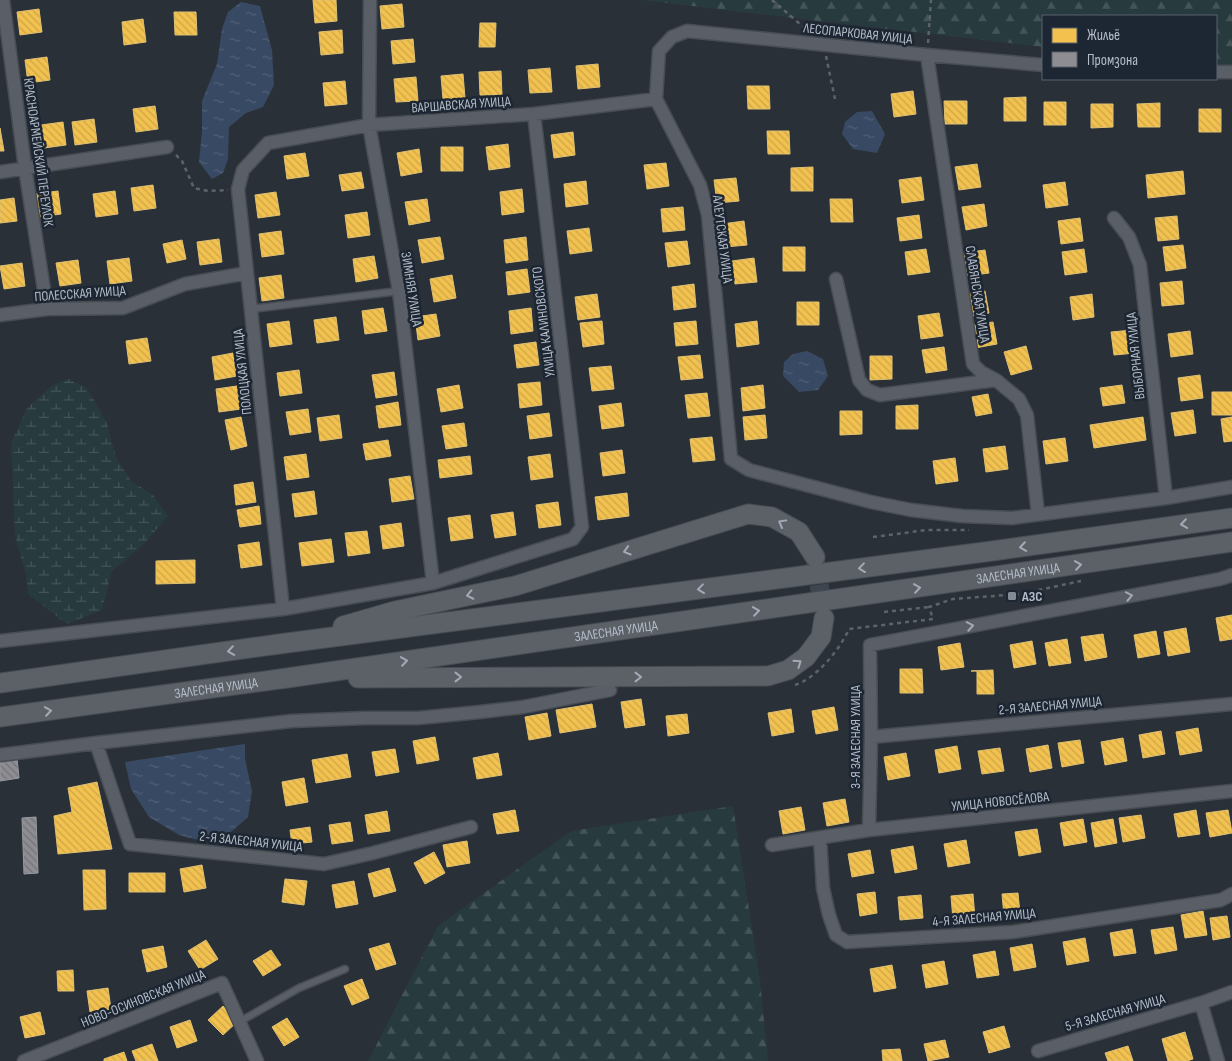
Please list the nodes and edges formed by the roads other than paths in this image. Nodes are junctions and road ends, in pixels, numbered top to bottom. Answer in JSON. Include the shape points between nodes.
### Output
{"nodes":[{"id":1,"x":3,"y":0,"type":"edge"},
{"id":2,"x":370,"y":0,"type":"edge"},
{"id":3,"x":927,"y":55,"type":"junction"},
{"id":4,"x":1042,"y":65,"type":"edge"},
{"id":5,"x":1217,"y":72,"type":"edge"},
{"id":6,"x":1232,"y":72,"type":"edge"},
{"id":7,"x":656,"y":99,"type":"junction"},
{"id":8,"x":534,"y":114,"type":"junction"},
{"id":9,"x":369,"y":125,"type":"junction"},
{"id":10,"x":268,"y":143,"type":"joint"},
{"id":11,"x":167,"y":147,"type":"road end"},
{"id":12,"x":25,"y":168,"type":"junction"},
{"id":13,"x":0,"y":172,"type":"edge"},
{"id":14,"x":1114,"y":218,"type":"dead end"},
{"id":15,"x":247,"y":273,"type":"junction"},
{"id":16,"x":836,"y":279,"type":"dead end"},
{"id":17,"x":399,"y":291,"type":"junction"},
{"id":18,"x":48,"y":309,"type":"junction"},
{"id":19,"x":251,"y":309,"type":"junction"},
{"id":20,"x":0,"y":315,"type":"edge"},
{"id":21,"x":996,"y":380,"type":"junction"},
{"id":22,"x":1232,"y":487,"type":"edge"},
{"id":23,"x":1166,"y":498,"type":"junction"},
{"id":24,"x":1038,"y":514,"type":"junction"},
{"id":25,"x":1232,"y":518,"type":"edge"},
{"id":26,"x":1232,"y":542,"type":"edge"},
{"id":27,"x":815,"y":557,"type":"tunnel mouth"},
{"id":28,"x":1232,"y":575,"type":"edge"},
{"id":29,"x":433,"y":583,"type":"junction"},
{"id":30,"x":283,"y":609,"type":"junction"},
{"id":31,"x":824,"y":618,"type":"tunnel mouth"},
{"id":32,"x":0,"y":641,"type":"edge"},
{"id":33,"x":279,"y":644,"type":"junction"},
{"id":34,"x":287,"y":678,"type":"junction"},
{"id":35,"x":0,"y":683,"type":"edge"},
{"id":36,"x":610,"y":690,"type":"dead end"},
{"id":37,"x":1232,"y":704,"type":"edge"},
{"id":38,"x":0,"y":717,"type":"edge"},
{"id":39,"x":871,"y":736,"type":"junction"},
{"id":40,"x":96,"y":742,"type":"junction"},
{"id":41,"x":0,"y":755,"type":"edge"},
{"id":42,"x":1232,"y":791,"type":"edge"},
{"id":43,"x":471,"y":827,"type":"dead end"},
{"id":44,"x":868,"y":830,"type":"junction"},
{"id":45,"x":820,"y":838,"type":"junction"},
{"id":46,"x":772,"y":845,"type":"dead end"},
{"id":47,"x":1232,"y":894,"type":"edge"},
{"id":48,"x":345,"y":969,"type":"dead end"},
{"id":49,"x":1232,"y":992,"type":"edge"},
{"id":50,"x":1201,"y":1003,"type":"junction"},
{"id":51,"x":239,"y":1022,"type":"junction"},
{"id":52,"x":1038,"y":1051,"type":"dead end"},
{"id":53,"x":24,"y":1061,"type":"edge"},
{"id":54,"x":257,"y":1061,"type":"edge"},
{"id":55,"x":1218,"y":1061,"type":"edge"}],
"edges":[{"from":1,"to":12,"type":"street","name":"КРАСНОАРМЕЙСКИЙ ПЕРЕУЛОК"},
{"from":2,"to":9,"type":"street","name":"ЗИМНЯЯ УЛИЦА"},
{"from":3,"to":4,"type":"street","name":"ЛЕСОПАРКОВАЯ УЛИЦА"},
{"from":3,"to":7,"type":"street","name":"ЛЕСОПАРКОВАЯ УЛИЦА","via":[[687,30],[672,37],[659,51]]},
{"from":3,"to":21,"type":"street","name":"СЛАВЯНСКАЯ УЛИЦА","via":[[973,364]]},
{"from":5,"to":6,"type":"street"},
{"from":7,"to":8,"type":"street","name":"ВАРШАВСКАЯ УЛИЦА"},
{"from":7,"to":24,"type":"street","name":"АЛЕУТСКАЯ УЛИЦА","via":[[700,185],[708,215],[731,459],[749,470],[911,510],[1012,518]]},
{"from":8,"to":9,"type":"street","name":"ВАРШАВСКАЯ УЛИЦА"},
{"from":8,"to":29,"type":"street","name":"УЛИЦА КАЛИНОВСКОГО","via":[[582,527],[573,539]]},
{"from":9,"to":10,"type":"street","name":"ВАРШАВСКАЯ УЛИЦА"},
{"from":9,"to":17,"type":"street","name":"ЗИМНЯЯ УЛИЦА"},
{"from":10,"to":15,"type":"street","name":"ПОЛОЦКАЯ УЛИЦА","via":[[243,170],[238,189]]},
{"from":11,"to":12,"type":"street"},
{"from":12,"to":13,"type":"street"},
{"from":12,"to":18,"type":"street","name":"КРАСНОАРМЕЙСКИЙ ПЕРЕУЛОК"},
{"from":14,"to":23,"type":"street","name":"ВЫБОРНАЯ УЛИЦА","via":[[1129,237],[1140,265]]},
{"from":15,"to":18,"type":"street","name":"ПОЛЕССКАЯ УЛИЦА","via":[[185,284],[123,308]]},
{"from":15,"to":19,"type":"street","name":"ПОЛОЦКАЯ УЛИЦА"},
{"from":16,"to":21,"type":"street","via":[[859,380],[867,390],[880,395]]},
{"from":17,"to":19,"type":"lane"},
{"from":17,"to":29,"type":"street","name":"ЗИМНЯЯ УЛИЦА"},
{"from":18,"to":20,"type":"street","name":"ПОЛЕССКАЯ УЛИЦА"},
{"from":19,"to":30,"type":"street","name":"ПОЛОЦКАЯ УЛИЦА"},
{"from":21,"to":24,"type":"street","name":"СЛАВЯНСКАЯ УЛИЦА","via":[[1019,399],[1027,415]]},
{"from":22,"to":23,"type":"street"},
{"from":23,"to":24,"type":"street"},
{"from":25,"to":33,"type":"main road","name":"ЗАЛЕСНАЯ УЛИЦА","one_way":true},
{"from":34,"to":26,"type":"main road","name":"ЗАЛЕСНАЯ УЛИЦА","one_way":true},
{"from":27,"to":33,"type":"main road","one_way":true,"via":[[798,532],[772,517],[748,514],[515,586],[395,611]]},
{"from":39,"to":28,"type":"street","name":"3-Я ЗАЛЕСНАЯ УЛИЦА","one_way":true,"via":[[870,644]]},
{"from":29,"to":30,"type":"street"},
{"from":30,"to":32,"type":"street"},
{"from":34,"to":31,"type":"main road","one_way":true,"via":[[768,676],[788,670],[806,658],[820,637]]},
{"from":33,"to":35,"type":"main road","name":"ЗАЛЕСНАЯ УЛИЦА","one_way":true},
{"from":38,"to":34,"type":"main road","name":"ЗАЛЕСНАЯ УЛИЦА","one_way":true},
{"from":36,"to":40,"type":"street","via":[[522,707],[462,714],[292,721]]},
{"from":37,"to":39,"type":"street","name":"2-Я ЗАЛЕСНАЯ УЛИЦА"},
{"from":39,"to":44,"type":"street","name":"3-Я ЗАЛЕСНАЯ УЛИЦА"},
{"from":40,"to":41,"type":"street"},
{"from":40,"to":43,"type":"street","name":"2-Я ЗАЛЕСНАЯ УЛИЦА","via":[[130,844],[324,864]]},
{"from":42,"to":44,"type":"street","name":"УЛИЦА НОВОСЁЛОВА"},
{"from":44,"to":45,"type":"street","name":"УЛИЦА НОВОСЁЛОВА"},
{"from":45,"to":46,"type":"street","name":"УЛИЦА НОВОСЁЛОВА"},
{"from":45,"to":47,"type":"street","name":"4-Я ЗАЛЕСНАЯ УЛИЦА","via":[[829,915],[836,935],[847,942],[1013,932],[1221,900]]},
{"from":48,"to":51,"type":"lane","via":[[299,988]]},
{"from":49,"to":50,"type":"street","name":"5-Я ЗАЛЕСНАЯ УЛИЦА"},
{"from":50,"to":52,"type":"street","name":"5-Я ЗАЛЕСНАЯ УЛИЦА"},
{"from":50,"to":55,"type":"street"},
{"from":51,"to":53,"type":"street","name":"НОВО-ОСИНОВСКАЯ УЛИЦА","via":[[222,983]]},
{"from":51,"to":54,"type":"street","name":"НОВО-ОСИНОВСКАЯ УЛИЦА"}]}
